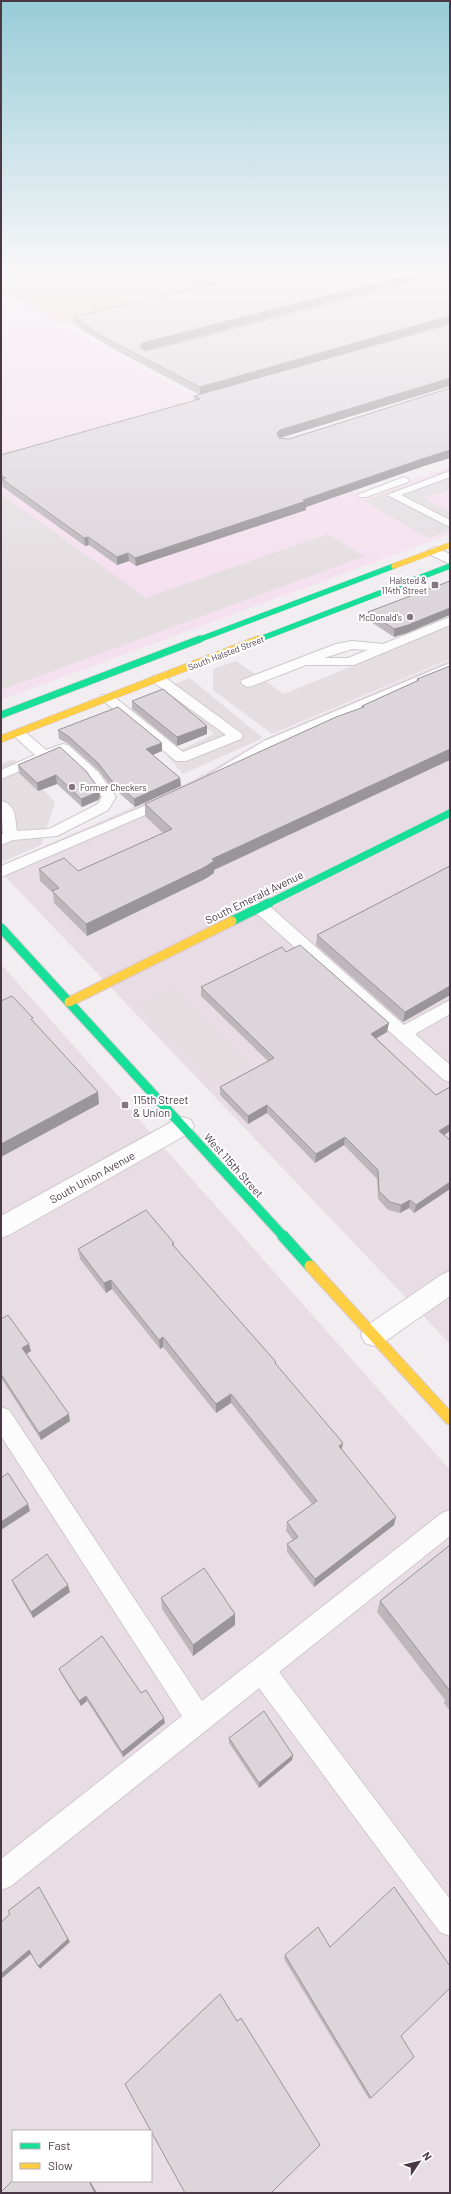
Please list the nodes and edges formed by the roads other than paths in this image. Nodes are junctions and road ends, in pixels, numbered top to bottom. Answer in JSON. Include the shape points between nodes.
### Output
{"nodes":[{"id":1,"x":450,"y":464,"type":"edge"},
{"id":2,"x":450,"y":474,"type":"edge"},
{"id":3,"x":362,"y":495,"type":"dead end"},
{"id":4,"x":450,"y":524,"type":"edge"},
{"id":5,"x":450,"y":545,"type":"edge"},
{"id":6,"x":434,"y":551,"type":"junction"},
{"id":7,"x":450,"y":560,"type":"edge"},
{"id":8,"x":450,"y":566,"type":"edge"},
{"id":9,"x":450,"y":621,"type":"edge"},
{"id":10,"x":450,"y":667,"type":"edge"},
{"id":11,"x":158,"y":679,"type":"junction"},
{"id":12,"x":247,"y":683,"type":"dead end"},
{"id":13,"x":107,"y":698,"type":"junction"},
{"id":14,"x":1,"y":715,"type":"edge"},
{"id":15,"x":18,"y":733,"type":"junction"},
{"id":16,"x":1,"y":739,"type":"edge"},
{"id":17,"x":45,"y":757,"type":"junction"},
{"id":18,"x":1,"y":775,"type":"edge"},
{"id":19,"x":204,"y":781,"type":"edge"},
{"id":20,"x":179,"y":795,"type":"edge"},
{"id":21,"x":1,"y":805,"type":"edge"},
{"id":22,"x":450,"y":814,"type":"edge"},
{"id":23,"x":6,"y":838,"type":"edge"},
{"id":24,"x":1,"y":872,"type":"edge"},
{"id":25,"x":260,"y":907,"type":"junction"},
{"id":26,"x":1,"y":928,"type":"edge"},
{"id":27,"x":69,"y":1002,"type":"junction"},
{"id":28,"x":450,"y":1006,"type":"edge"},
{"id":29,"x":403,"y":1033,"type":"junction"},
{"id":30,"x":450,"y":1075,"type":"edge"},
{"id":31,"x":183,"y":1126,"type":"junction"},
{"id":32,"x":1,"y":1228,"type":"edge"},
{"id":33,"x":450,"y":1282,"type":"edge"},
{"id":34,"x":374,"y":1335,"type":"junction"},
{"id":35,"x":1,"y":1417,"type":"edge"},
{"id":36,"x":450,"y":1419,"type":"edge"},
{"id":37,"x":450,"y":1521,"type":"edge"},
{"id":38,"x":262,"y":1670,"type":"junction"},
{"id":39,"x":199,"y":1719,"type":"junction"},
{"id":40,"x":1,"y":1876,"type":"edge"},
{"id":41,"x":450,"y":1922,"type":"edge"}],
"edges":[{"from":1,"to":3,"type":"lane"},
{"from":2,"to":4,"type":"lane","via":[[392,495]]},
{"from":5,"to":6,"type":"main road","name":"South Halsted Street"},
{"from":6,"to":7,"type":"street"},
{"from":6,"to":14,"type":"main road","name":"South Halsted Street"},
{"from":8,"to":11,"type":"main road","name":"South Halsted Street"},
{"from":9,"to":12,"type":"lane","via":[[385,648],[340,647]]},
{"from":10,"to":19,"type":"lane","via":[[269,744]]},
{"from":11,"to":13,"type":"main road","name":"South Halsted Street"},
{"from":11,"to":13,"type":"lane","via":[[236,736],[181,758]]},
{"from":13,"to":15,"type":"main road","name":"South Halsted Street"},
{"from":15,"to":16,"type":"main road","name":"South Halsted Street"},
{"from":15,"to":17,"type":"lane"},
{"from":17,"to":18,"type":"lane"},
{"from":17,"to":23,"type":"lane","via":[[63,748],[93,775],[109,797],[103,807],[52,833]]},
{"from":20,"to":24,"type":"lane"},
{"from":21,"to":23,"type":"lane","via":[[6,809]]},
{"from":22,"to":25,"type":"main road","name":"South Emerald Avenue"},
{"from":25,"to":27,"type":"main road","name":"South Emerald Avenue"},
{"from":25,"to":29,"type":"lane"},
{"from":26,"to":27,"type":"main road","name":"West 115th Street"},
{"from":27,"to":31,"type":"main road","name":"West 115th Street"},
{"from":28,"to":29,"type":"lane"},
{"from":29,"to":30,"type":"lane"},
{"from":31,"to":32,"type":"street","name":"South Union Avenue"},
{"from":31,"to":34,"type":"main road","name":"West 115th Street"},
{"from":33,"to":34,"type":"street"},
{"from":34,"to":36,"type":"main road","name":"West 115th Street"},
{"from":35,"to":39,"type":"lane"},
{"from":37,"to":38,"type":"lane"},
{"from":38,"to":39,"type":"lane"},
{"from":38,"to":41,"type":"lane"},
{"from":39,"to":40,"type":"lane"}]}
